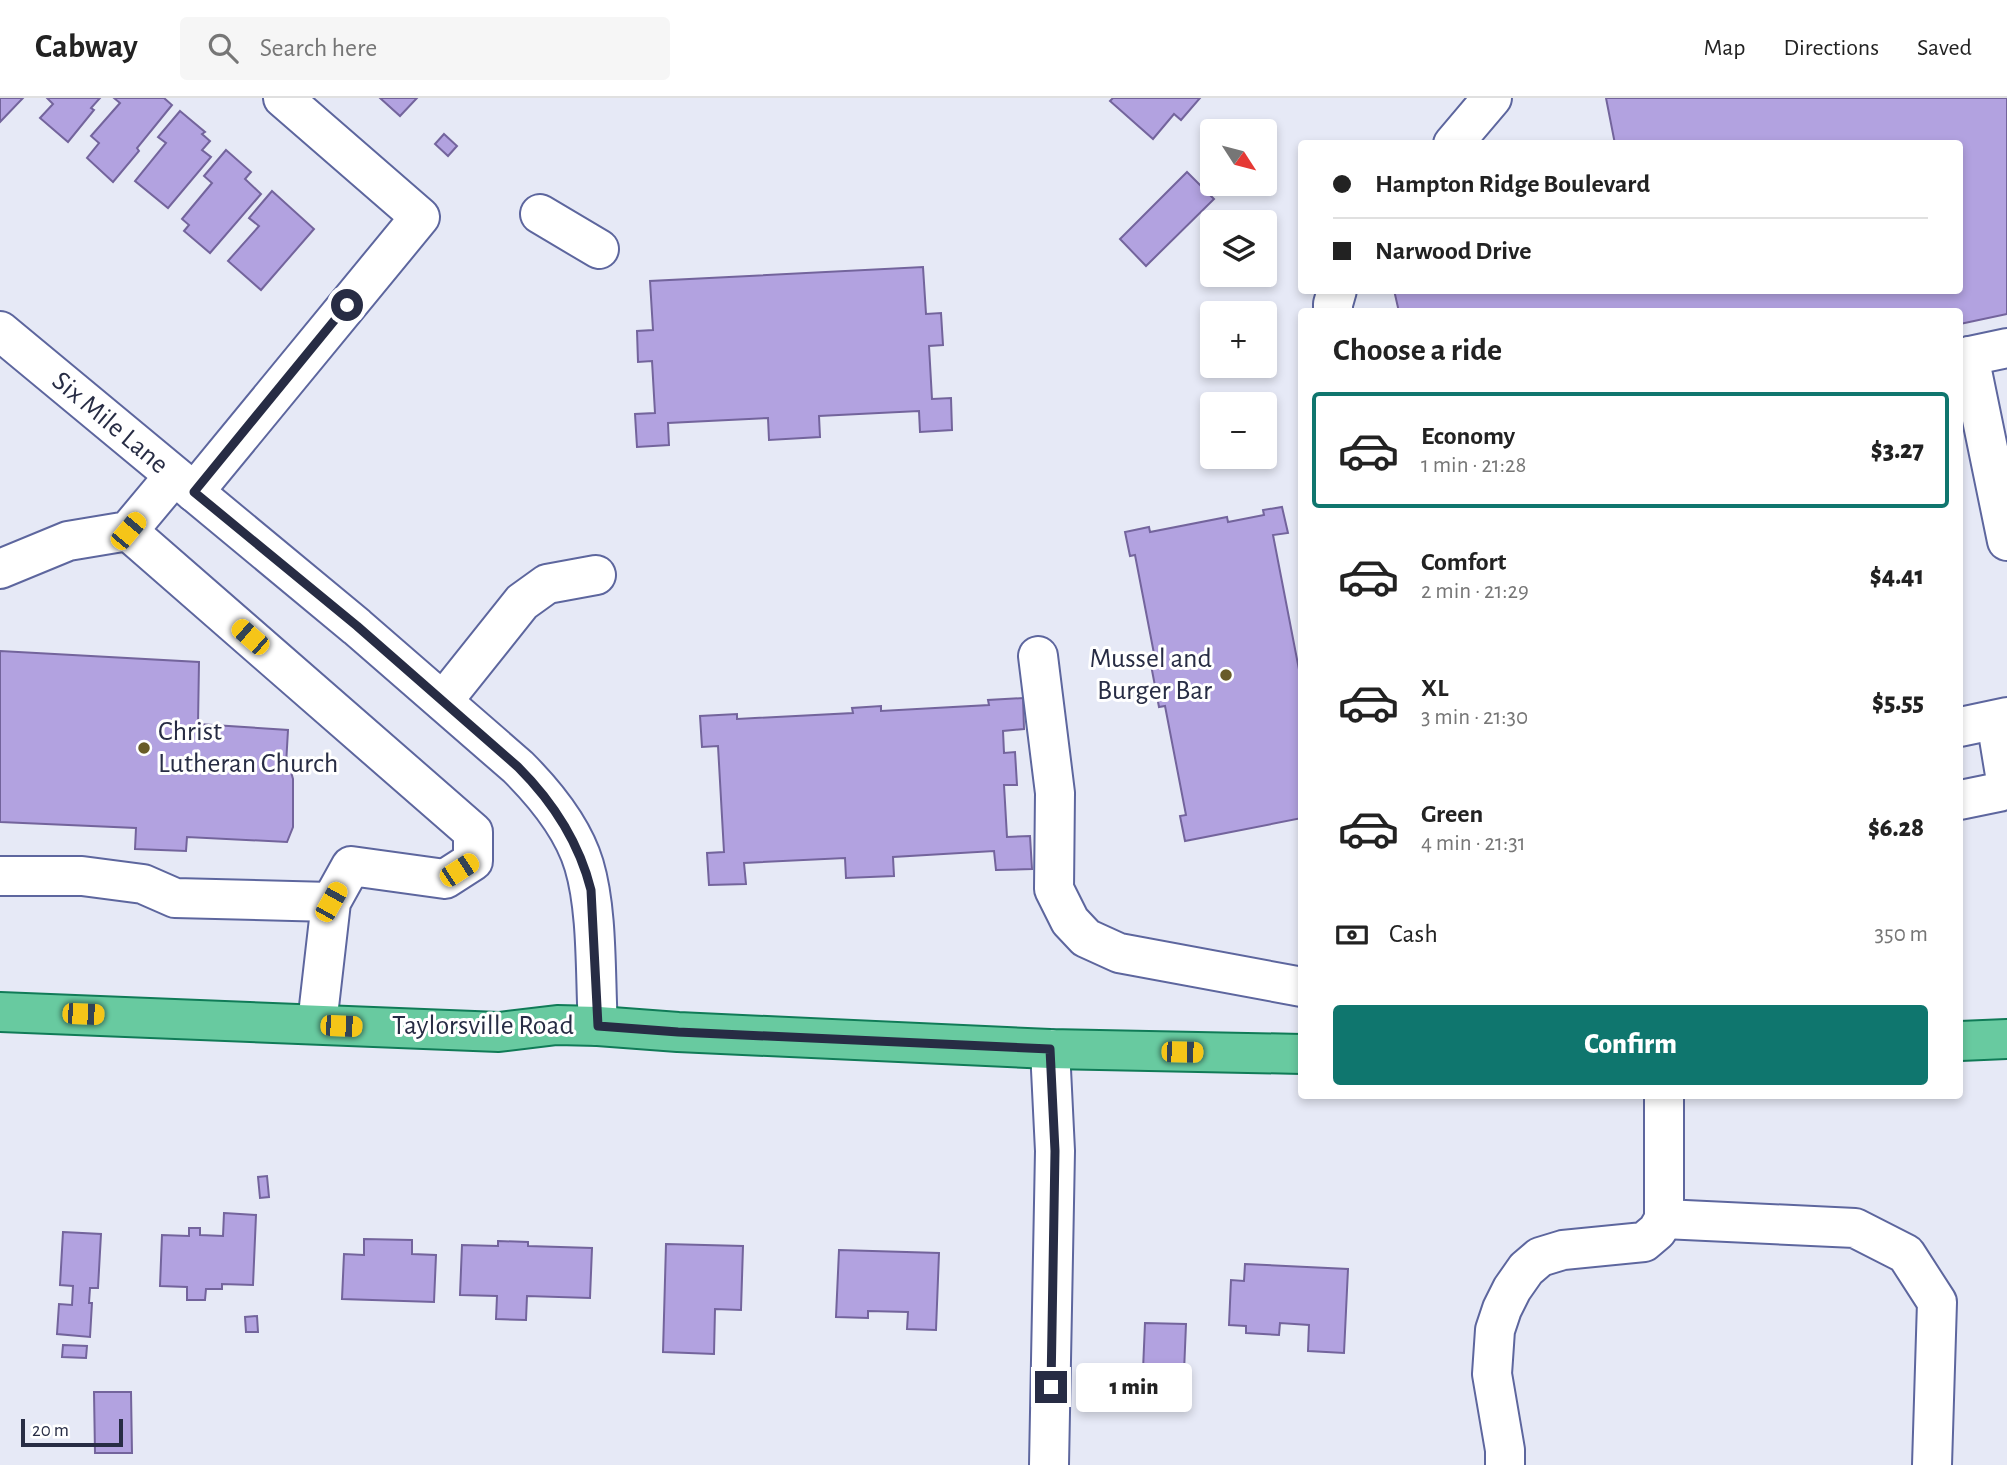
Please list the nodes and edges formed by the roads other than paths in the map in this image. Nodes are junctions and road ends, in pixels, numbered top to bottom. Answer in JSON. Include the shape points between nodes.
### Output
{"nodes":[{"id":1,"x":283,"y":98,"type":"edge"},
{"id":2,"x":1492,"y":98,"type":"edge"},
{"id":3,"x":1456,"y":140,"type":"edge"},
{"id":4,"x":540,"y":214,"type":"dead end"},
{"id":5,"x":599,"y":249,"type":"dead end"},
{"id":6,"x":0,"y":331,"type":"edge"},
{"id":7,"x":2007,"y":348,"type":"edge"},
{"id":8,"x":1964,"y":357,"type":"edge"},
{"id":9,"x":184,"y":484,"type":"junction"},
{"id":10,"x":128,"y":531,"type":"junction"},
{"id":11,"x":2007,"y":541,"type":"edge"},
{"id":12,"x":0,"y":569,"type":"edge"},
{"id":13,"x":596,"y":575,"type":"dead end"},
{"id":14,"x":1038,"y":656,"type":"dead end"},
{"id":15,"x":443,"y":701,"type":"junction"},
{"id":16,"x":1988,"y":721,"type":"edge"},
{"id":17,"x":1963,"y":799,"type":"edge"},
{"id":18,"x":0,"y":876,"type":"edge"},
{"id":19,"x":331,"y":902,"type":"junction"},
{"id":20,"x":1298,"y":986,"type":"edge"},
{"id":21,"x":0,"y":1012,"type":"edge"},
{"id":22,"x":317,"y":1024,"type":"junction"},
{"id":23,"x":598,"y":1026,"type":"junction"},
{"id":24,"x":2007,"y":1039,"type":"edge"},
{"id":25,"x":1963,"y":1041,"type":"edge"},
{"id":26,"x":1050,"y":1049,"type":"junction"},
{"id":27,"x":1298,"y":1054,"type":"edge"},
{"id":28,"x":1664,"y":1099,"type":"edge"},
{"id":29,"x":1664,"y":1219,"type":"junction"},
{"id":30,"x":1049,"y":1465,"type":"edge"},
{"id":31,"x":1505,"y":1465,"type":"edge"},
{"id":32,"x":1932,"y":1465,"type":"edge"}],
"edges":[{"from":1,"to":9,"type":"street","via":[[420,217]]},
{"from":2,"to":3,"type":"street"},
{"from":4,"to":5,"type":"street"},
{"from":6,"to":9,"type":"street","name":"Six Mile Lane"},
{"from":7,"to":8,"type":"street"},
{"from":8,"to":11,"type":"street"},
{"from":9,"to":10,"type":"street"},
{"from":9,"to":15,"type":"street","name":"Six Mile Lane"},
{"from":10,"to":12,"type":"street","via":[[68,541]]},
{"from":10,"to":19,"type":"street","via":[[473,831],[473,861],[445,879],[351,866]]},
{"from":13,"to":15,"type":"street","via":[[547,584],[522,602]]},
{"from":14,"to":20,"type":"street","via":[[1055,793],[1054,889],[1070,921],[1086,938],[1119,953]]},
{"from":15,"to":23,"type":"street","name":"Six Mile Lane","via":[[536,786],[569,831],[591,890]]},
{"from":16,"to":17,"type":"street","via":[[2006,781],[1999,792]]},
{"from":18,"to":19,"type":"street","via":[[82,876],[143,884],[175,898]]},
{"from":19,"to":22,"type":"street"},
{"from":21,"to":22,"type":"main road","name":"Taylorsville Road"},
{"from":22,"to":23,"type":"main road","name":"Taylorsville Road","via":[[499,1032]]},
{"from":23,"to":26,"type":"main road","name":"Taylorsville Road"},
{"from":24,"to":25,"type":"main road"},
{"from":26,"to":27,"type":"main road","name":"Taylorsville Road"},
{"from":26,"to":30,"type":"street","via":[[1055,1151]]},
{"from":28,"to":29,"type":"street"},
{"from":29,"to":31,"type":"street","via":[[1644,1242],[1563,1250],[1540,1257],[1512,1289],[1495,1331],[1492,1374]]},
{"from":29,"to":32,"type":"street","via":[[1855,1228],[1906,1254],[1937,1301]]}]}
